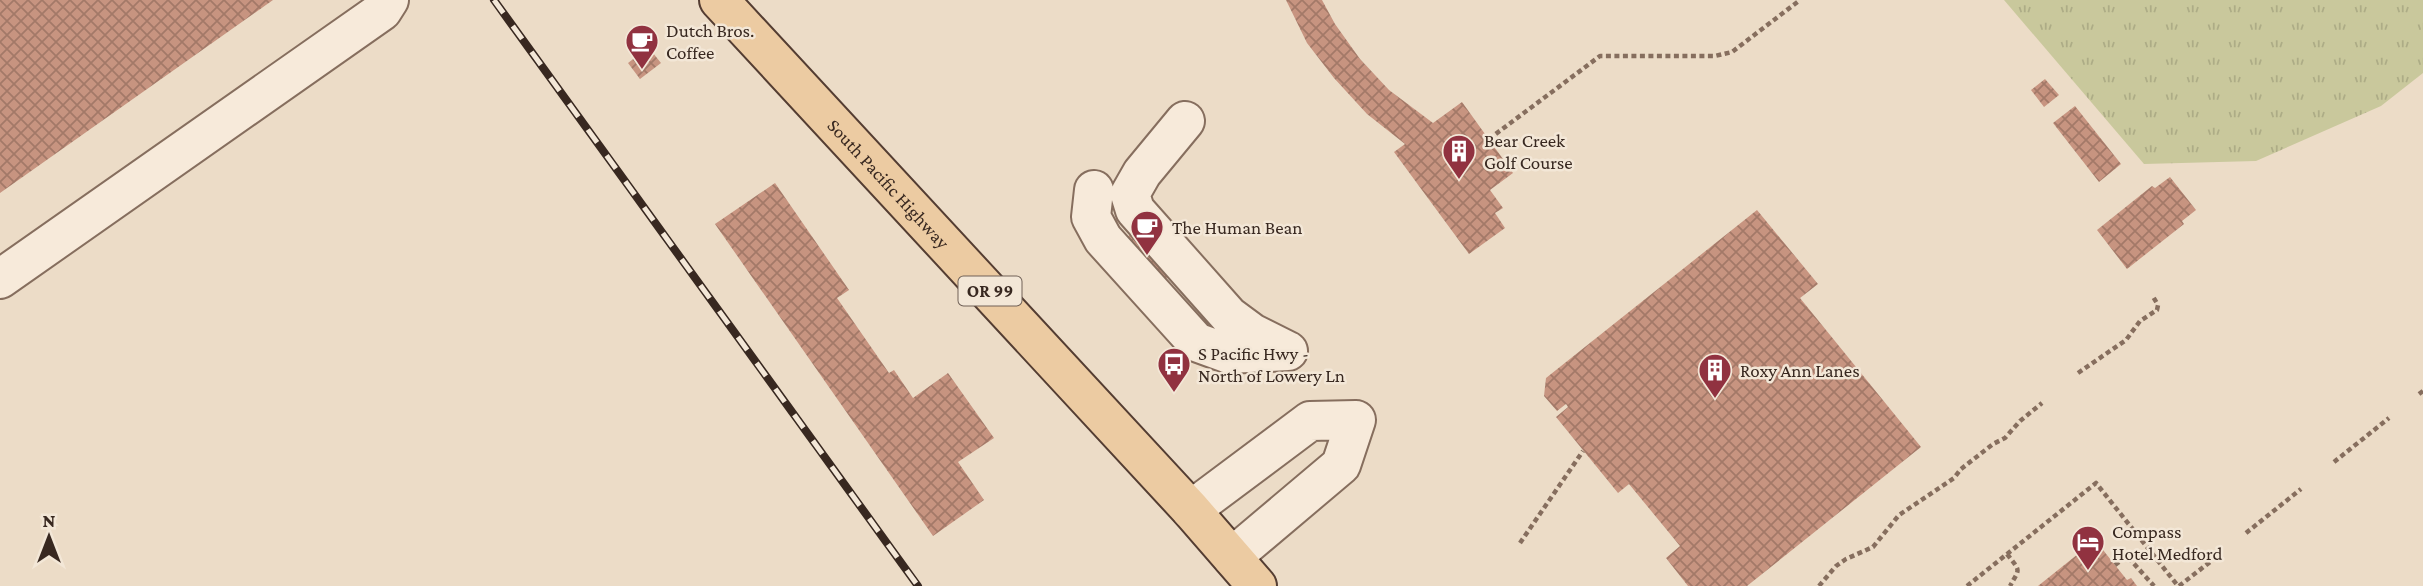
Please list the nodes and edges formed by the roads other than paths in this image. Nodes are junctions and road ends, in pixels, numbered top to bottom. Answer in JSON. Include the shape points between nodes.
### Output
{"nodes":[{"id":1,"x":389,"y":0,"type":"edge"},
{"id":2,"x":719,"y":0,"type":"edge"},
{"id":3,"x":1185,"y":121,"type":"dead end"},
{"id":4,"x":1094,"y":190,"type":"dead end"},
{"id":5,"x":0,"y":279,"type":"edge"},
{"id":6,"x":1191,"y":510,"type":"junction"},
{"id":7,"x":1232,"y":557,"type":"junction"},
{"id":8,"x":1257,"y":586,"type":"edge"}],
"edges":[{"from":1,"to":5,"type":"lane","via":[[382,11]]},
{"from":2,"to":6,"type":"main road","name":"South Pacific Highway","number":"OR 99"},
{"from":3,"to":4,"type":"lane","via":[[1130,194],[1135,210],[1229,316],[1289,351],[1229,354],[1196,342],[1103,239],[1091,217]]},
{"from":6,"to":7,"type":"main road","name":"South Pacific Highway","number":"OR 99"},
{"from":6,"to":7,"type":"lane","via":[[1310,421],[1356,420],[1341,465]]},
{"from":7,"to":8,"type":"main road","name":"South Pacific Highway","number":"OR 99"}]}
